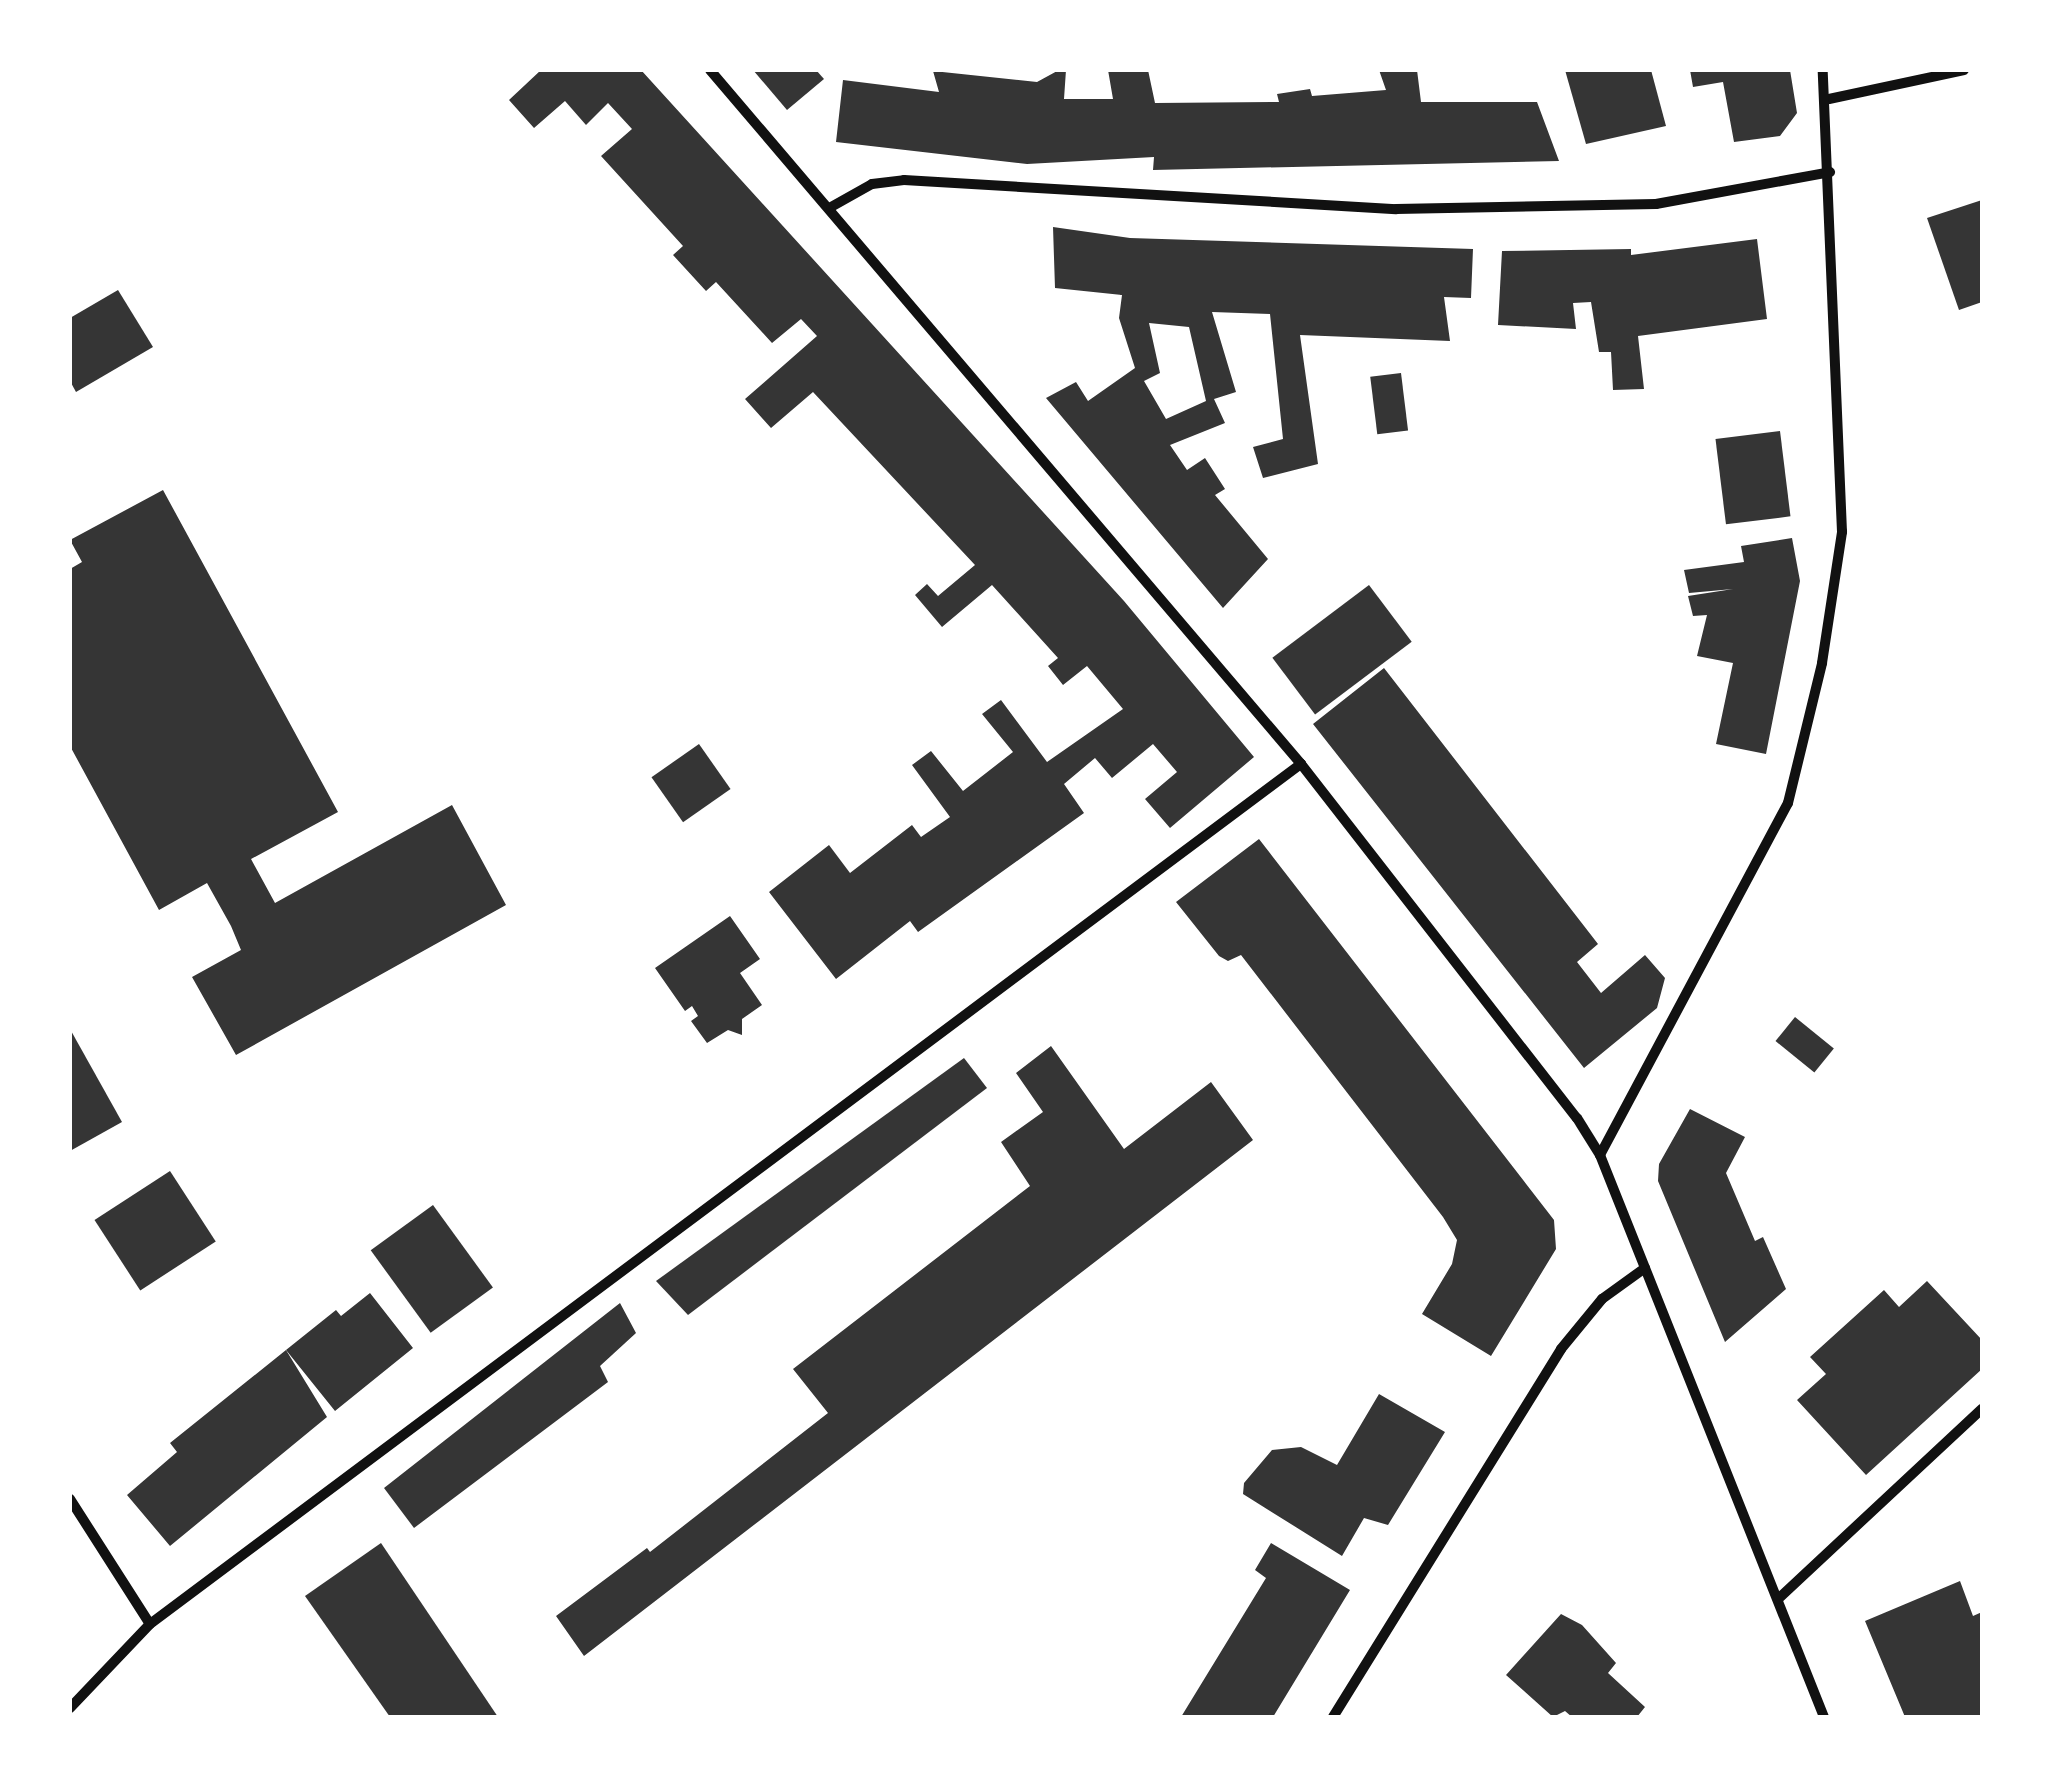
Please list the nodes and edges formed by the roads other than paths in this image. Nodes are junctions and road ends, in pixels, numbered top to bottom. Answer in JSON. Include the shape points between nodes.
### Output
{"nodes":[{"id":1,"x":710,"y":70,"type":"edge"},
{"id":2,"x":1823,"y":70,"type":"edge"},
{"id":3,"x":1964,"y":70,"type":"edge"},
{"id":4,"x":1829,"y":99,"type":"junction"},
{"id":5,"x":1830,"y":172,"type":"junction"},
{"id":6,"x":831,"y":207,"type":"junction"},
{"id":7,"x":1301,"y":764,"type":"junction"},
{"id":8,"x":1600,"y":1155,"type":"junction"},
{"id":9,"x":1645,"y":1268,"type":"junction"},
{"id":10,"x":1982,"y":1409,"type":"edge"},
{"id":11,"x":70,"y":1499,"type":"edge"},
{"id":12,"x":1778,"y":1599,"type":"junction"},
{"id":13,"x":150,"y":1624,"type":"junction"},
{"id":14,"x":70,"y":1708,"type":"edge"},
{"id":15,"x":1333,"y":1717,"type":"edge"},
{"id":16,"x":1824,"y":1717,"type":"edge"}],
"edges":[{"from":1,"to":6,"type":"street"},
{"from":2,"to":4,"type":"street"},
{"from":3,"to":4,"type":"street"},
{"from":4,"to":5,"type":"street"},
{"from":5,"to":6,"type":"street","via":[[1656,204],[1396,210],[904,180],[872,184]]},
{"from":5,"to":8,"type":"street","via":[[1842,532],[1822,663],[1788,804]]},
{"from":6,"to":7,"type":"street"},
{"from":7,"to":8,"type":"street"},
{"from":7,"to":13,"type":"street"},
{"from":8,"to":9,"type":"street"},
{"from":9,"to":12,"type":"street"},
{"from":9,"to":15,"type":"street","via":[[1602,1299],[1561,1349]]},
{"from":10,"to":12,"type":"street"},
{"from":11,"to":13,"type":"street"},
{"from":12,"to":16,"type":"street"},
{"from":13,"to":14,"type":"street"}]}
